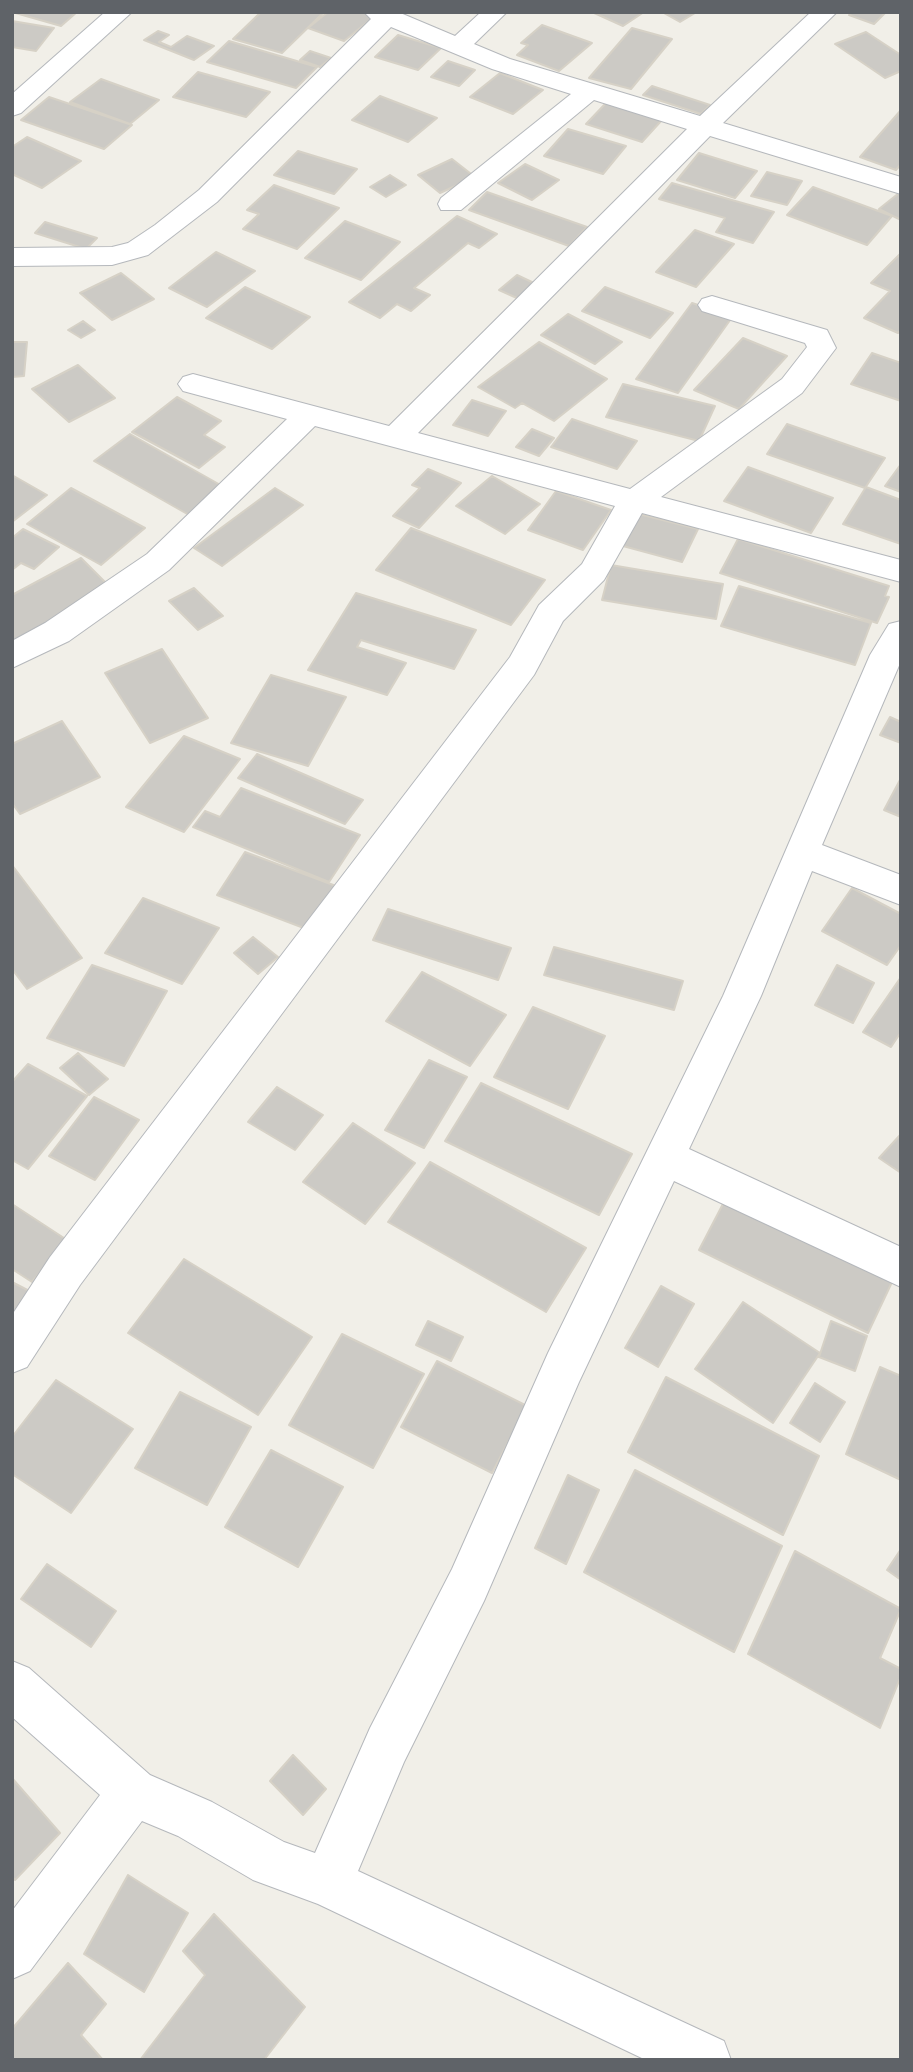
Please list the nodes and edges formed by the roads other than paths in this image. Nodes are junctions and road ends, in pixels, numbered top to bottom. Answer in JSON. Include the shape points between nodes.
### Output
{"nodes":[{"id":1,"x":120,"y":12,"type":"edge"},
{"id":2,"x":495,"y":12,"type":"edge"},
{"id":3,"x":825,"y":12,"type":"edge"},
{"id":4,"x":382,"y":14,"type":"edge"},
{"id":5,"x":458,"y":46,"type":"junction"},
{"id":6,"x":590,"y":91,"type":"junction"},
{"id":7,"x":12,"y":107,"type":"edge"},
{"id":8,"x":706,"y":125,"type":"junction"},
{"id":9,"x":901,"y":186,"type":"edge"},
{"id":10,"x":451,"y":204,"type":"dead end"},
{"id":11,"x":12,"y":257,"type":"edge"},
{"id":12,"x":712,"y":305,"type":"dead end"},
{"id":13,"x":193,"y":383,"type":"dead end"},
{"id":14,"x":308,"y":415,"type":"junction"},
{"id":15,"x":396,"y":437,"type":"junction"},
{"id":16,"x":634,"y":500,"type":"junction"},
{"id":17,"x":901,"y":571,"type":"edge"},
{"id":18,"x":901,"y":633,"type":"edge"},
{"id":19,"x":12,"y":656,"type":"edge"},
{"id":20,"x":803,"y":853,"type":"junction"},
{"id":21,"x":901,"y":890,"type":"edge"},
{"id":22,"x":665,"y":1157,"type":"junction"},
{"id":23,"x":901,"y":1268,"type":"edge"},
{"id":24,"x":12,"y":1353,"type":"edge"},
{"id":25,"x":12,"y":1685,"type":"edge"},
{"id":26,"x":134,"y":1792,"type":"junction"},
{"id":27,"x":328,"y":1883,"type":"junction"},
{"id":28,"x":12,"y":1953,"type":"edge"},
{"id":29,"x":705,"y":2060,"type":"edge"}],
"edges":[{"from":1,"to":7,"type":"street"},
{"from":2,"to":5,"type":"street"},
{"from":3,"to":8,"type":"street"},
{"from":4,"to":5,"type":"street"},
{"from":4,"to":11,"type":"street","via":[[208,196],[165,232],[112,256]]},
{"from":5,"to":6,"type":"street","via":[[501,65]]},
{"from":6,"to":8,"type":"street"},
{"from":6,"to":10,"type":"street"},
{"from":8,"to":9,"type":"street"},
{"from":8,"to":15,"type":"street"},
{"from":12,"to":16,"type":"street","via":[[817,337],[822,348],[792,386]]},
{"from":13,"to":14,"type":"street"},
{"from":14,"to":15,"type":"street"},
{"from":14,"to":19,"type":"street","via":[[158,562],[57,632]]},
{"from":15,"to":16,"type":"street"},
{"from":16,"to":17,"type":"street"},
{"from":16,"to":24,"type":"street","via":[[593,572],[551,613],[522,666],[65,1271]]},
{"from":18,"to":20,"type":"street","via":[[845,748]]},
{"from":20,"to":21,"type":"street"},
{"from":20,"to":22,"type":"street","via":[[742,996]]},
{"from":22,"to":23,"type":"street"},
{"from":22,"to":27,"type":"street","via":[[563,1368],[468,1585],[387,1745]]},
{"from":25,"to":26,"type":"street"},
{"from":26,"to":27,"type":"street","via":[[195,1819],[271,1862]]},
{"from":26,"to":28,"type":"street"},
{"from":27,"to":29,"type":"street"}]}
